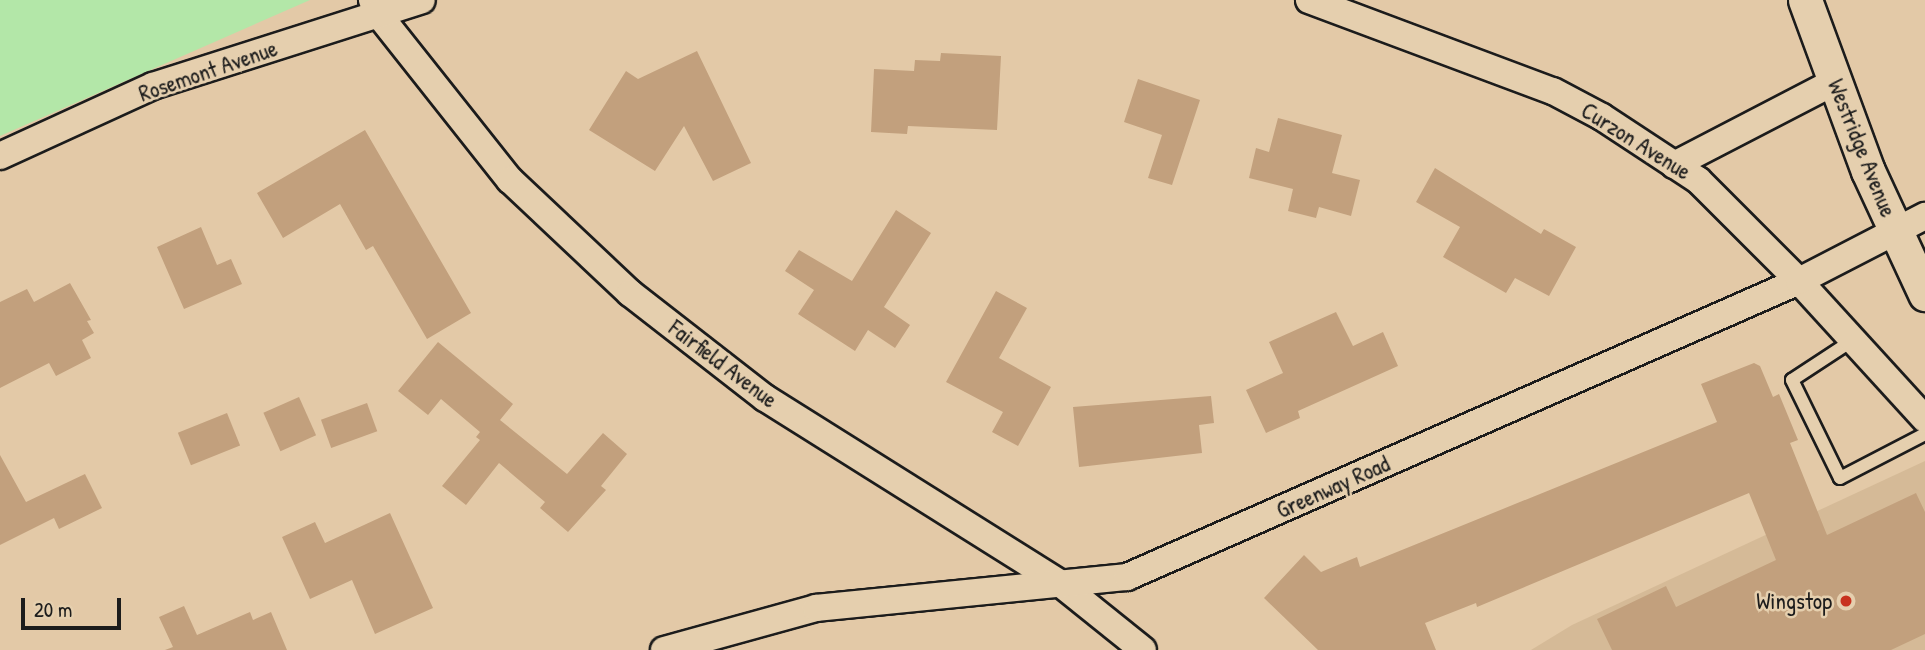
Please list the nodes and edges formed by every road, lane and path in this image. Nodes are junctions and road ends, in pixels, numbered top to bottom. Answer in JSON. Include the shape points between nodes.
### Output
{"nodes":[{"id":1,"x":422,"y":0,"type":"edge"},
{"id":2,"x":1309,"y":0,"type":"edge"},
{"id":3,"x":1805,"y":0,"type":"edge"},
{"id":4,"x":376,"y":8,"type":"edge"},
{"id":5,"x":1834,"y":82,"type":"junction"},
{"id":6,"x":0,"y":156,"type":"edge"},
{"id":7,"x":1674,"y":165,"type":"junction"},
{"id":8,"x":1925,"y":216,"type":"edge"},
{"id":9,"x":1896,"y":231,"type":"junction"},
{"id":10,"x":1800,"y":281,"type":"junction"},
{"id":11,"x":1925,"y":294,"type":"edge"},
{"id":12,"x":1853,"y":340,"type":"junction"},
{"id":13,"x":1925,"y":419,"type":"edge"},
{"id":14,"x":1925,"y":434,"type":"edge"},
{"id":15,"x":1061,"y":584,"type":"junction"},
{"id":16,"x":664,"y":650,"type":"edge"},
{"id":17,"x":1143,"y":650,"type":"edge"}],
"edges":[{"from":1,"to":4,"type":"street","name":"Rosemont Avenue"},
{"from":2,"to":7,"type":"street","name":"Curzon Avenue","via":[[1553,91]]},
{"from":3,"to":5,"type":"street","name":"Westridge Avenue"},
{"from":4,"to":6,"type":"street","name":"Rosemont Avenue","via":[[153,86]]},
{"from":4,"to":15,"type":"street","name":"Fairfield Avenue","via":[[510,180],[630,292],[765,398]]},
{"from":5,"to":7,"type":"street"},
{"from":5,"to":9,"type":"street","name":"Westridge Avenue"},
{"from":7,"to":10,"type":"street","name":"Curzon Avenue","via":[[1698,180]]},
{"from":8,"to":9,"type":"street"},
{"from":9,"to":10,"type":"street"},
{"from":9,"to":11,"type":"street","name":"Westridge Avenue"},
{"from":10,"to":12,"type":"street"},
{"from":10,"to":15,"type":"street","name":"Greenway Road","via":[[1128,577]]},
{"from":12,"to":13,"type":"street"},
{"from":12,"to":14,"type":"lane","via":[[1792,380],[1840,478]]},
{"from":15,"to":16,"type":"street","name":"Greenway Road","via":[[816,608]]},
{"from":15,"to":17,"type":"street","name":"Fairfield Avenue"}]}
